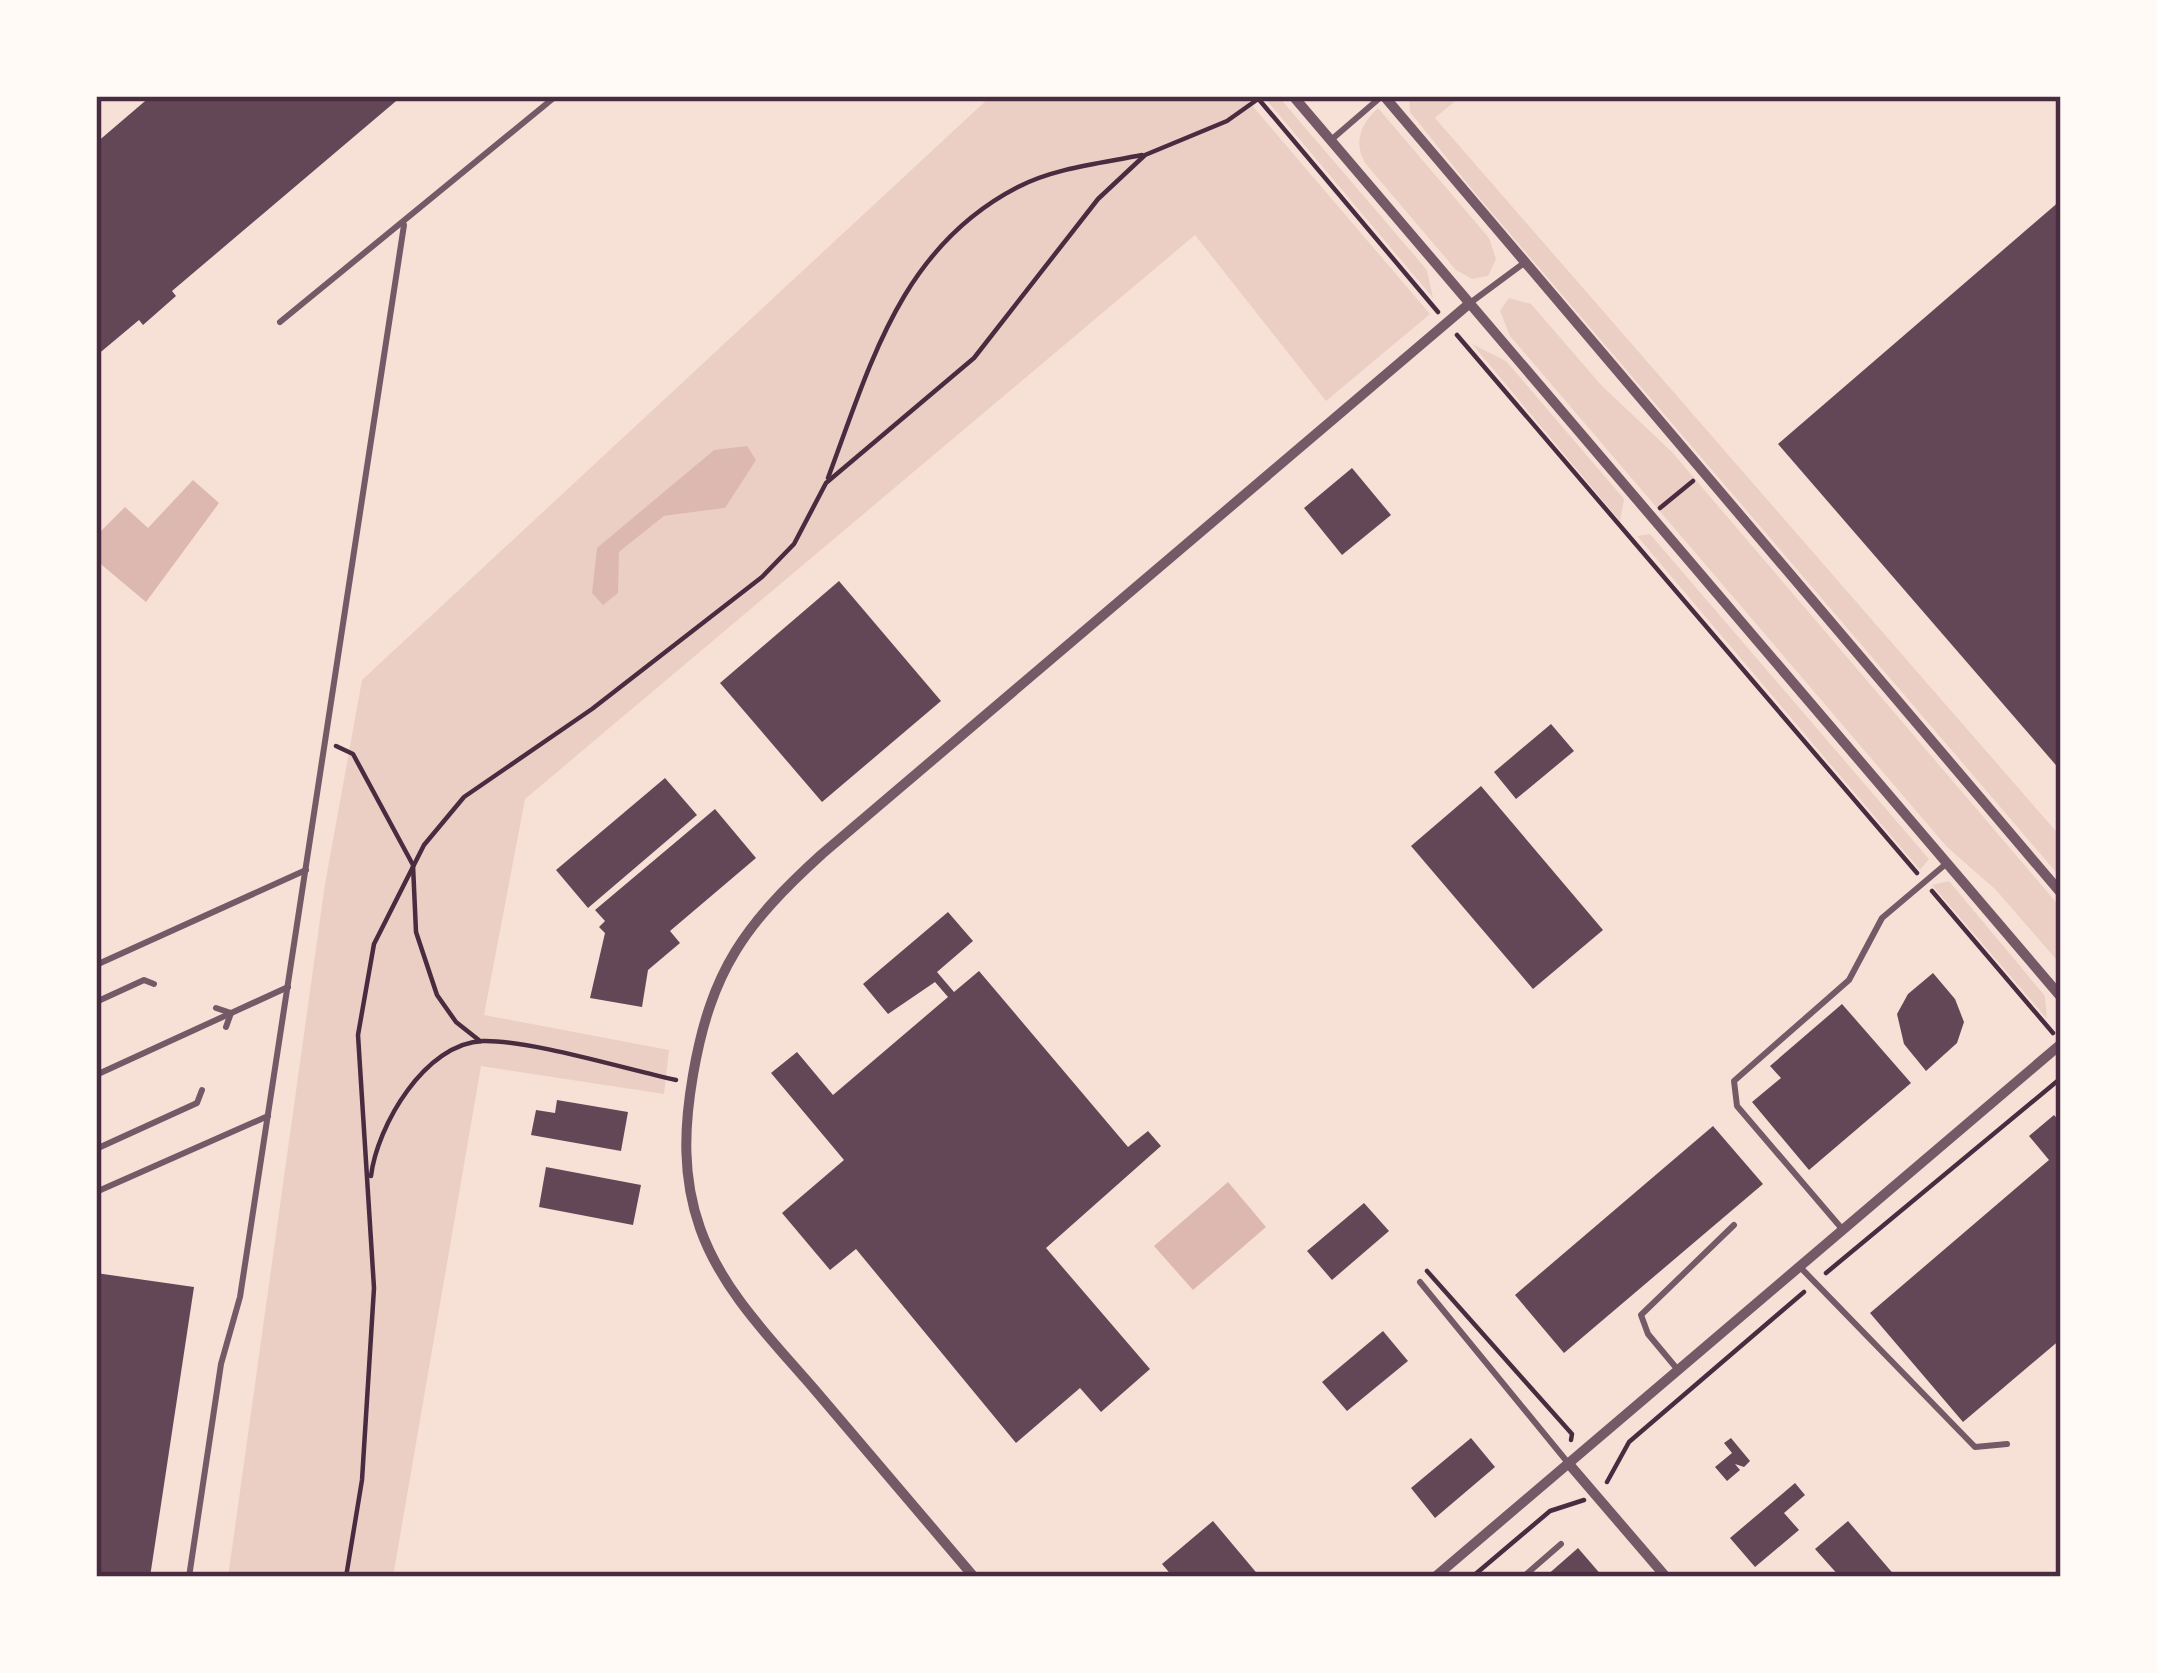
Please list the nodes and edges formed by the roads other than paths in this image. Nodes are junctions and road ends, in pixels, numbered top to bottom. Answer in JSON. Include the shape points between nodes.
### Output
{"nodes":[{"id":1,"x":556,"y":96,"type":"edge"},
{"id":2,"x":1293,"y":96,"type":"edge"},
{"id":3,"x":1383,"y":96,"type":"edge"},
{"id":4,"x":1330,"y":140,"type":"junction"},
{"id":5,"x":404,"y":225,"type":"junction"},
{"id":6,"x":1524,"y":262,"type":"junction"},
{"id":7,"x":1471,"y":304,"type":"junction"},
{"id":8,"x":280,"y":322,"type":"dead end"},
{"id":9,"x":1947,"y":863,"type":"junction"},
{"id":10,"x":306,"y":870,"type":"junction"},
{"id":11,"x":2061,"y":893,"type":"edge"},
{"id":12,"x":96,"y":965,"type":"edge"},
{"id":13,"x":154,"y":984,"type":"dead end"},
{"id":14,"x":287,"y":987,"type":"junction"},
{"id":15,"x":2061,"y":997,"type":"edge"},
{"id":16,"x":96,"y":1002,"type":"edge"},
{"id":17,"x":216,"y":1008,"type":"dead end"},
{"id":18,"x":231,"y":1013,"type":"junction"},
{"id":19,"x":226,"y":1028,"type":"dead end"},
{"id":20,"x":2061,"y":1044,"type":"edge"},
{"id":21,"x":96,"y":1075,"type":"edge"},
{"id":22,"x":202,"y":1090,"type":"dead end"},
{"id":23,"x":268,"y":1116,"type":"junction"},
{"id":24,"x":96,"y":1149,"type":"edge"},
{"id":25,"x":96,"y":1192,"type":"edge"},
{"id":26,"x":1734,"y":1225,"type":"dead end"},
{"id":27,"x":1843,"y":1230,"type":"junction"},
{"id":28,"x":1800,"y":1267,"type":"junction"},
{"id":29,"x":1420,"y":1282,"type":"road end"},
{"id":30,"x":1678,"y":1370,"type":"junction"},
{"id":31,"x":2007,"y":1444,"type":"dead end"},
{"id":32,"x":1569,"y":1463,"type":"junction"},
{"id":33,"x":1561,"y":1544,"type":"dead end"},
{"id":34,"x":188,"y":1577,"type":"edge"},
{"id":35,"x":974,"y":1577,"type":"edge"},
{"id":36,"x":1435,"y":1577,"type":"edge"},
{"id":37,"x":1522,"y":1577,"type":"edge"},
{"id":38,"x":1666,"y":1577,"type":"edge"}],
"edges":[{"from":1,"to":5,"type":"lane"},
{"from":2,"to":4,"type":"street"},
{"from":3,"to":4,"type":"lane"},
{"from":3,"to":6,"type":"street"},
{"from":4,"to":7,"type":"street"},
{"from":5,"to":8,"type":"lane"},
{"from":5,"to":10,"type":"lane"},
{"from":6,"to":7,"type":"lane"},
{"from":6,"to":11,"type":"street"},
{"from":7,"to":9,"type":"street"},
{"from":7,"to":35,"type":"street","via":[[776,896],[722,970],[692,1084],[686,1174],[700,1228],[720,1272]]},
{"from":9,"to":15,"type":"street"},
{"from":9,"to":27,"type":"lane","via":[[1882,918],[1849,980],[1731,1089]]},
{"from":10,"to":12,"type":"lane"},
{"from":10,"to":14,"type":"lane"},
{"from":13,"to":16,"type":"lane","via":[[145,980]]},
{"from":14,"to":18,"type":"lane"},
{"from":14,"to":23,"type":"lane"},
{"from":17,"to":18,"type":"lane"},
{"from":18,"to":19,"type":"lane"},
{"from":18,"to":21,"type":"lane"},
{"from":20,"to":27,"type":"street"},
{"from":22,"to":24,"type":"lane","via":[[197,1103]]},
{"from":23,"to":25,"type":"lane"},
{"from":23,"to":34,"type":"lane"},
{"from":26,"to":30,"type":"lane","via":[[1641,1315]]},
{"from":27,"to":28,"type":"street"},
{"from":28,"to":30,"type":"street"},
{"from":28,"to":31,"type":"lane","via":[[1976,1447]]},
{"from":29,"to":32,"type":"lane"},
{"from":30,"to":32,"type":"street"},
{"from":32,"to":36,"type":"street"},
{"from":32,"to":38,"type":"street"},
{"from":33,"to":37,"type":"lane"}]}
